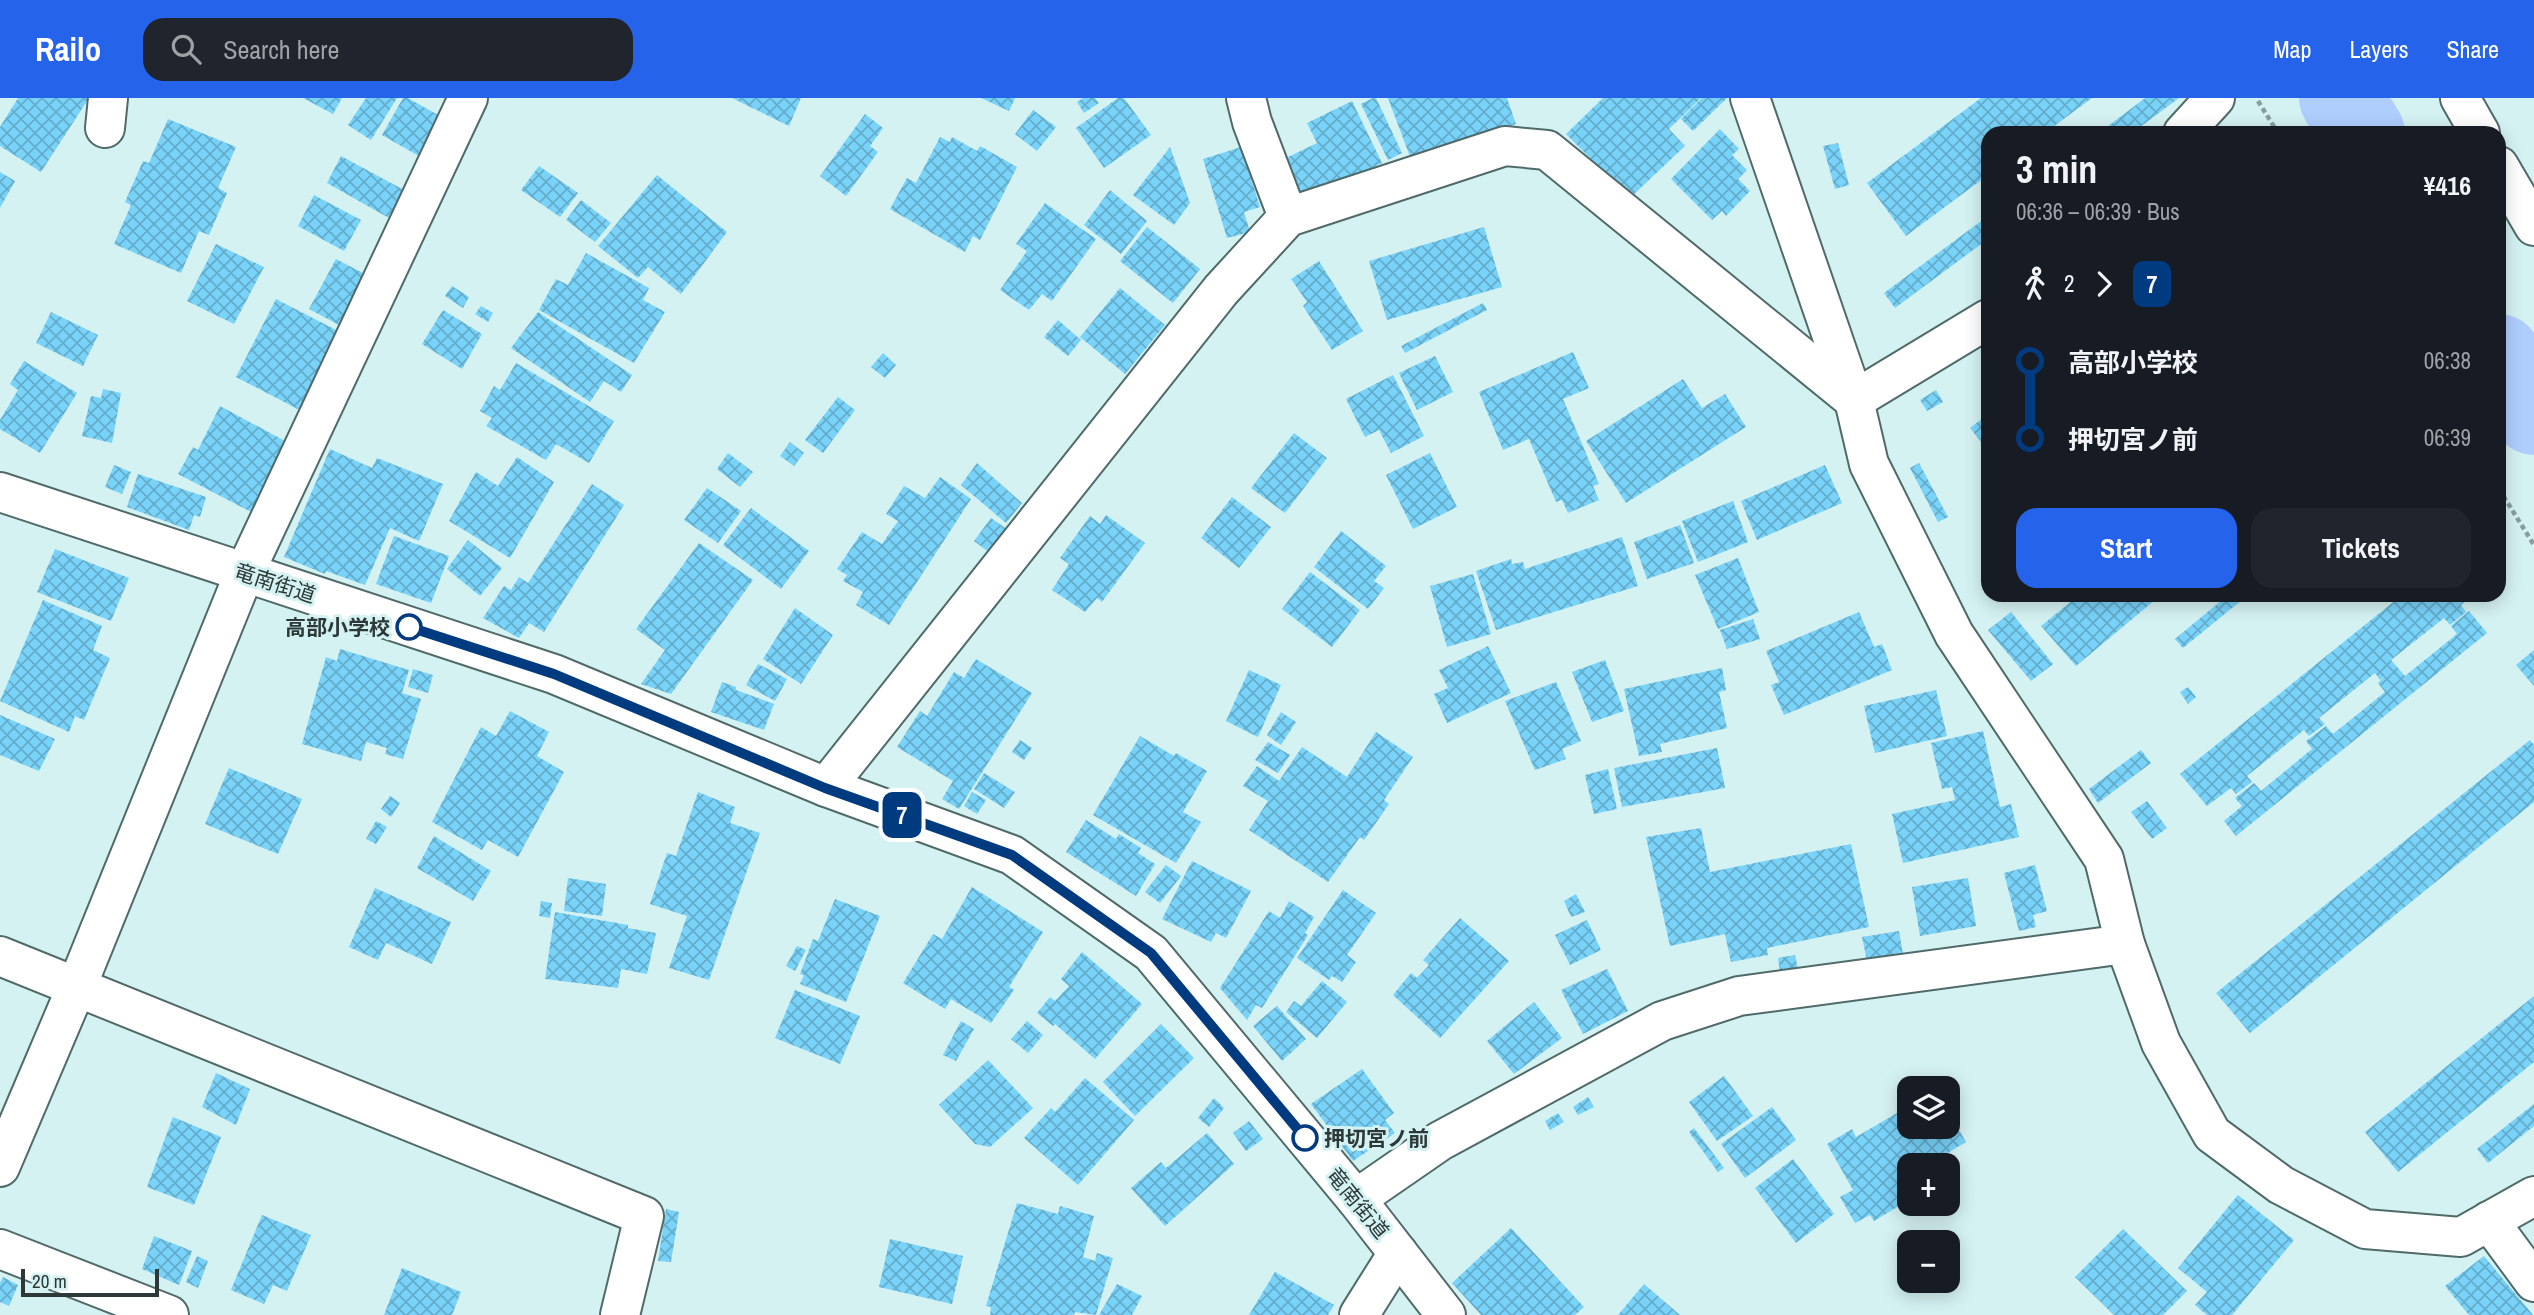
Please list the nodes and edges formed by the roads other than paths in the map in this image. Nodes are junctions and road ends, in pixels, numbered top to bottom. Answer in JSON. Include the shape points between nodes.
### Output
{"nodes":[{"id":1,"x":468,"y":98,"type":"edge"},
{"id":2,"x":1246,"y":98,"type":"edge"},
{"id":3,"x":1750,"y":98,"type":"edge"},
{"id":4,"x":2215,"y":98,"type":"edge"},
{"id":5,"x":2460,"y":98,"type":"edge"},
{"id":6,"x":2189,"y":126,"type":"edge"},
{"id":7,"x":2476,"y":126,"type":"edge"},
{"id":8,"x":2506,"y":178,"type":"edge"},
{"id":9,"x":1289,"y":217,"type":"junction"},
{"id":10,"x":2534,"y":226,"type":"edge"},
{"id":11,"x":1981,"y":323,"type":"edge"},
{"id":12,"x":1854,"y":400,"type":"junction"},
{"id":13,"x":0,"y":492,"type":"edge"},
{"id":14,"x":244,"y":574,"type":"junction"},
{"id":15,"x":825,"y":788,"type":"junction"},
{"id":16,"x":2125,"y":944,"type":"junction"},
{"id":17,"x":0,"y":956,"type":"edge"},
{"id":18,"x":77,"y":986,"type":"junction"},
{"id":19,"x":0,"y":1167,"type":"edge"},
{"id":20,"x":2534,"y":1196,"type":"edge"},
{"id":21,"x":1356,"y":1199,"type":"junction"},
{"id":22,"x":2489,"y":1221,"type":"junction"},
{"id":23,"x":0,"y":1250,"type":"edge"},
{"id":24,"x":1398,"y":1253,"type":"junction"},
{"id":25,"x":2534,"y":1282,"type":"edge"},
{"id":26,"x":169,"y":1315,"type":"edge"},
{"id":27,"x":620,"y":1315,"type":"edge"},
{"id":28,"x":1359,"y":1315,"type":"edge"},
{"id":29,"x":1446,"y":1315,"type":"edge"}],
"edges":[{"from":1,"to":14,"type":"street"},
{"from":2,"to":9,"type":"street"},
{"from":3,"to":12,"type":"street"},
{"from":4,"to":6,"type":"street"},
{"from":5,"to":7,"type":"street"},
{"from":8,"to":10,"type":"street"},
{"from":9,"to":12,"type":"street","via":[[1505,146],[1547,150]]},
{"from":9,"to":15,"type":"street","via":[[1221,290]]},
{"from":11,"to":12,"type":"street"},
{"from":12,"to":16,"type":"street","via":[[1868,464],[1954,634],[2104,859]]},
{"from":13,"to":14,"type":"street","name":"竜南街道"},
{"from":14,"to":15,"type":"street","name":"竜南街道","via":[[554,674]]},
{"from":14,"to":18,"type":"street"},
{"from":15,"to":21,"type":"street","name":"竜南街道","via":[[1012,855],[1151,953]]},
{"from":16,"to":21,"type":"street","via":[[1739,996],[1662,1021],[1440,1141]]},
{"from":16,"to":22,"type":"street","via":[[2161,1043],[2212,1134],[2281,1185],[2365,1229],[2461,1237]]},
{"from":17,"to":18,"type":"street"},
{"from":18,"to":19,"type":"street"},
{"from":18,"to":27,"type":"street","via":[[644,1216]]},
{"from":20,"to":22,"type":"street"},
{"from":21,"to":24,"type":"street","name":"竜南街道"},
{"from":22,"to":25,"type":"street"},
{"from":23,"to":26,"type":"street"},
{"from":24,"to":28,"type":"street"},
{"from":24,"to":29,"type":"street","name":"竜南街道"}]}
